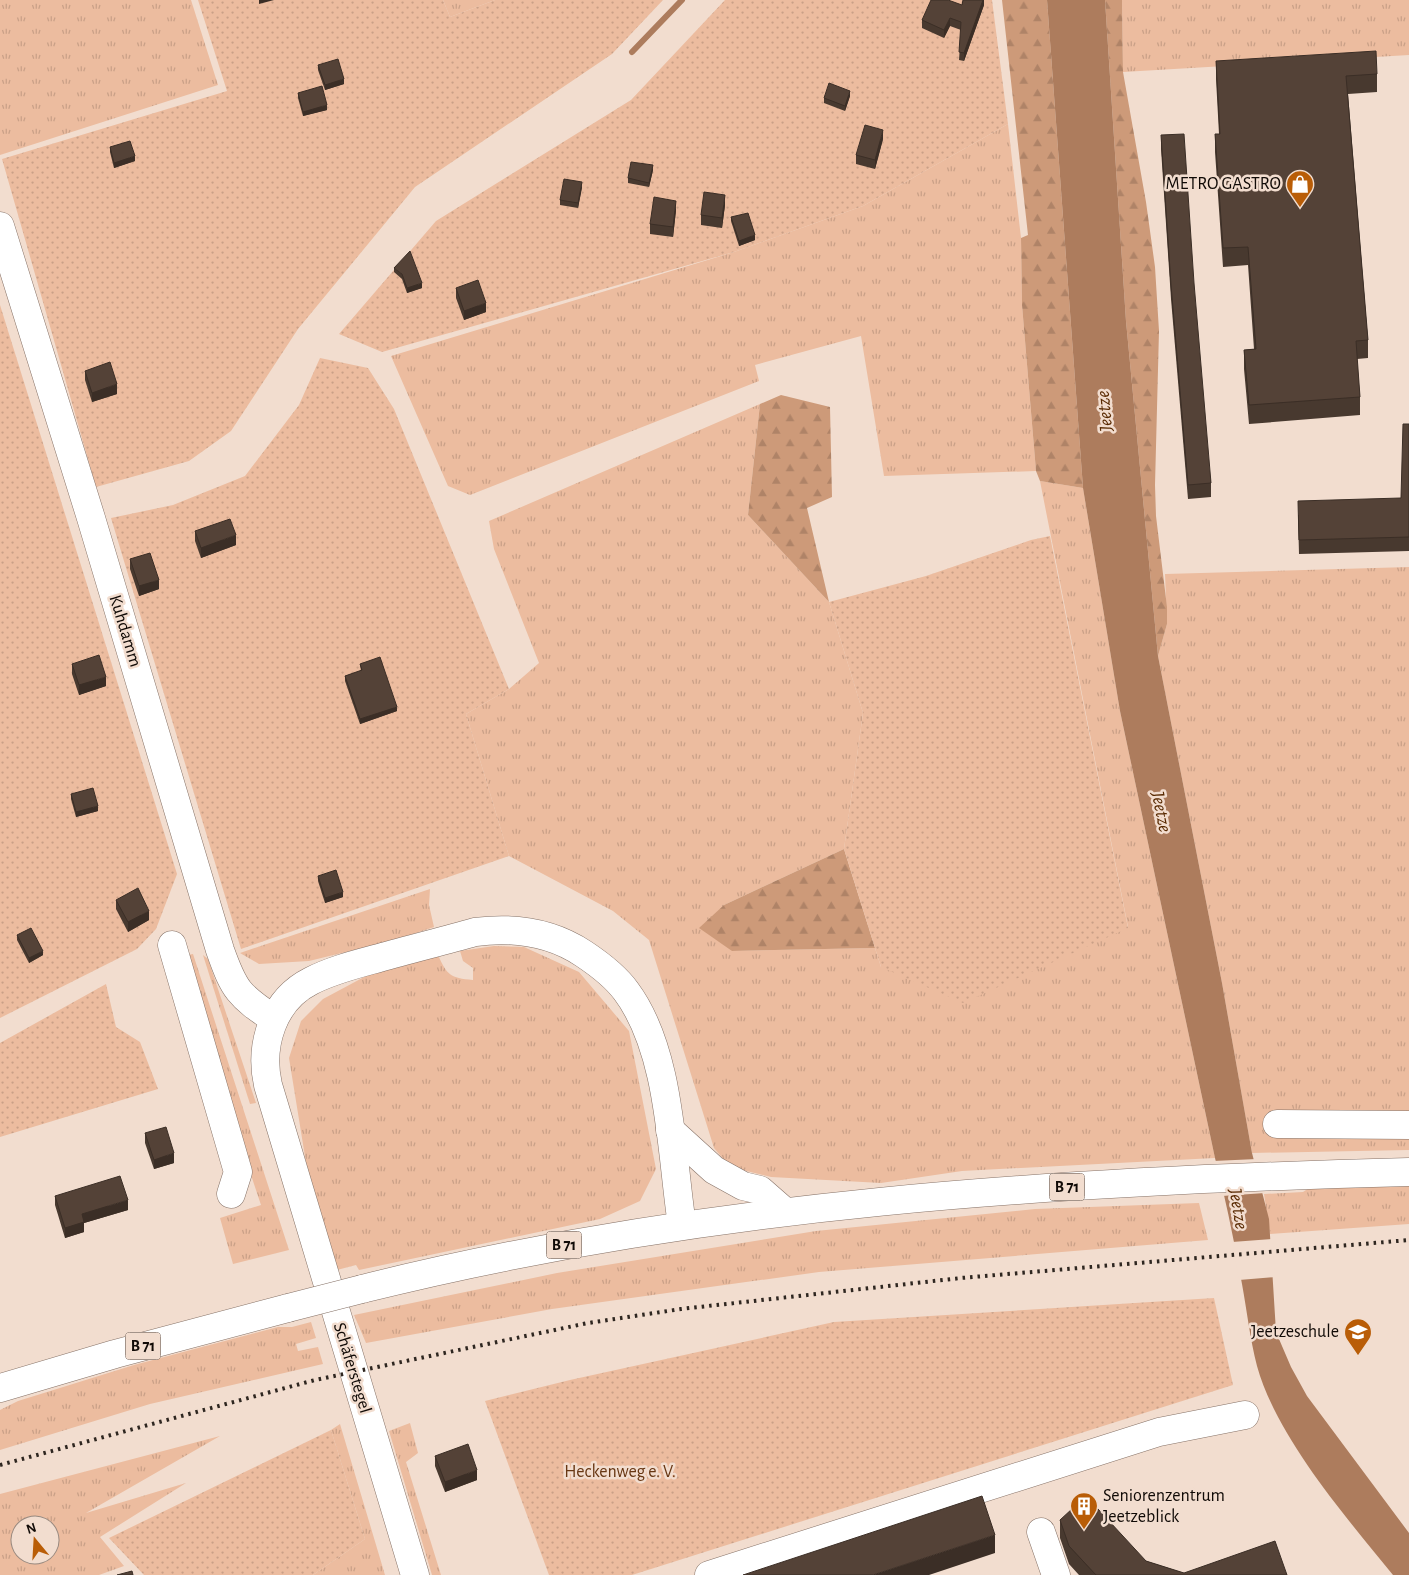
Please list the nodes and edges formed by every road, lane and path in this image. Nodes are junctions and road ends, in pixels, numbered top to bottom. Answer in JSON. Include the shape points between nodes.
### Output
{"nodes":[{"id":1,"x":0,"y":226,"type":"edge"},
{"id":2,"x":172,"y":944,"type":"dead end"},
{"id":3,"x":274,"y":1019,"type":"junction"},
{"id":4,"x":1277,"y":1124,"type":"dead end"},
{"id":5,"x":1409,"y":1124,"type":"edge"},
{"id":6,"x":670,"y":1130,"type":"junction"},
{"id":7,"x":1409,"y":1172,"type":"edge"},
{"id":8,"x":231,"y":1194,"type":"dead end"},
{"id":9,"x":784,"y":1212,"type":"junction"},
{"id":10,"x":682,"y":1225,"type":"junction"},
{"id":11,"x":0,"y":1388,"type":"edge"},
{"id":12,"x":1245,"y":1415,"type":"dead end"},
{"id":13,"x":1041,"y":1532,"type":"dead end"},
{"id":14,"x":415,"y":1575,"type":"edge"},
{"id":15,"x":709,"y":1575,"type":"edge"},
{"id":16,"x":1056,"y":1575,"type":"edge"}],
"edges":[{"from":1,"to":3,"type":"main road","name":"Kuhdamm","via":[[220,950],[241,995]]},
{"from":2,"to":8,"type":"main road","via":[[238,1172]]},
{"from":3,"to":6,"type":"main road","name":"Schäferstegel","via":[[291,995],[304,985],[343,969],[475,932],[496,929],[536,934],[575,948],[596,962],[626,991],[647,1029],[664,1091]]},
{"from":3,"to":14,"type":"main road","name":"Schäferstegel","via":[[264,1068],[289,1161]]},
{"from":4,"to":5,"type":"main road"},
{"from":6,"to":9,"type":"main road","via":[[714,1170],[743,1186],[760,1190]]},
{"from":6,"to":10,"type":"main road","name":"Schäferstegel"},
{"from":7,"to":9,"type":"main road","number":"B 71","via":[[1168,1180],[966,1194]]},
{"from":9,"to":10,"type":"main road","number":"B 71"},
{"from":10,"to":11,"type":"main road","number":"B 71","bridge":true,"via":[[561,1245],[362,1289]]},
{"from":12,"to":15,"type":"main road","via":[[1159,1432]]},
{"from":13,"to":16,"type":"main road"}]}
